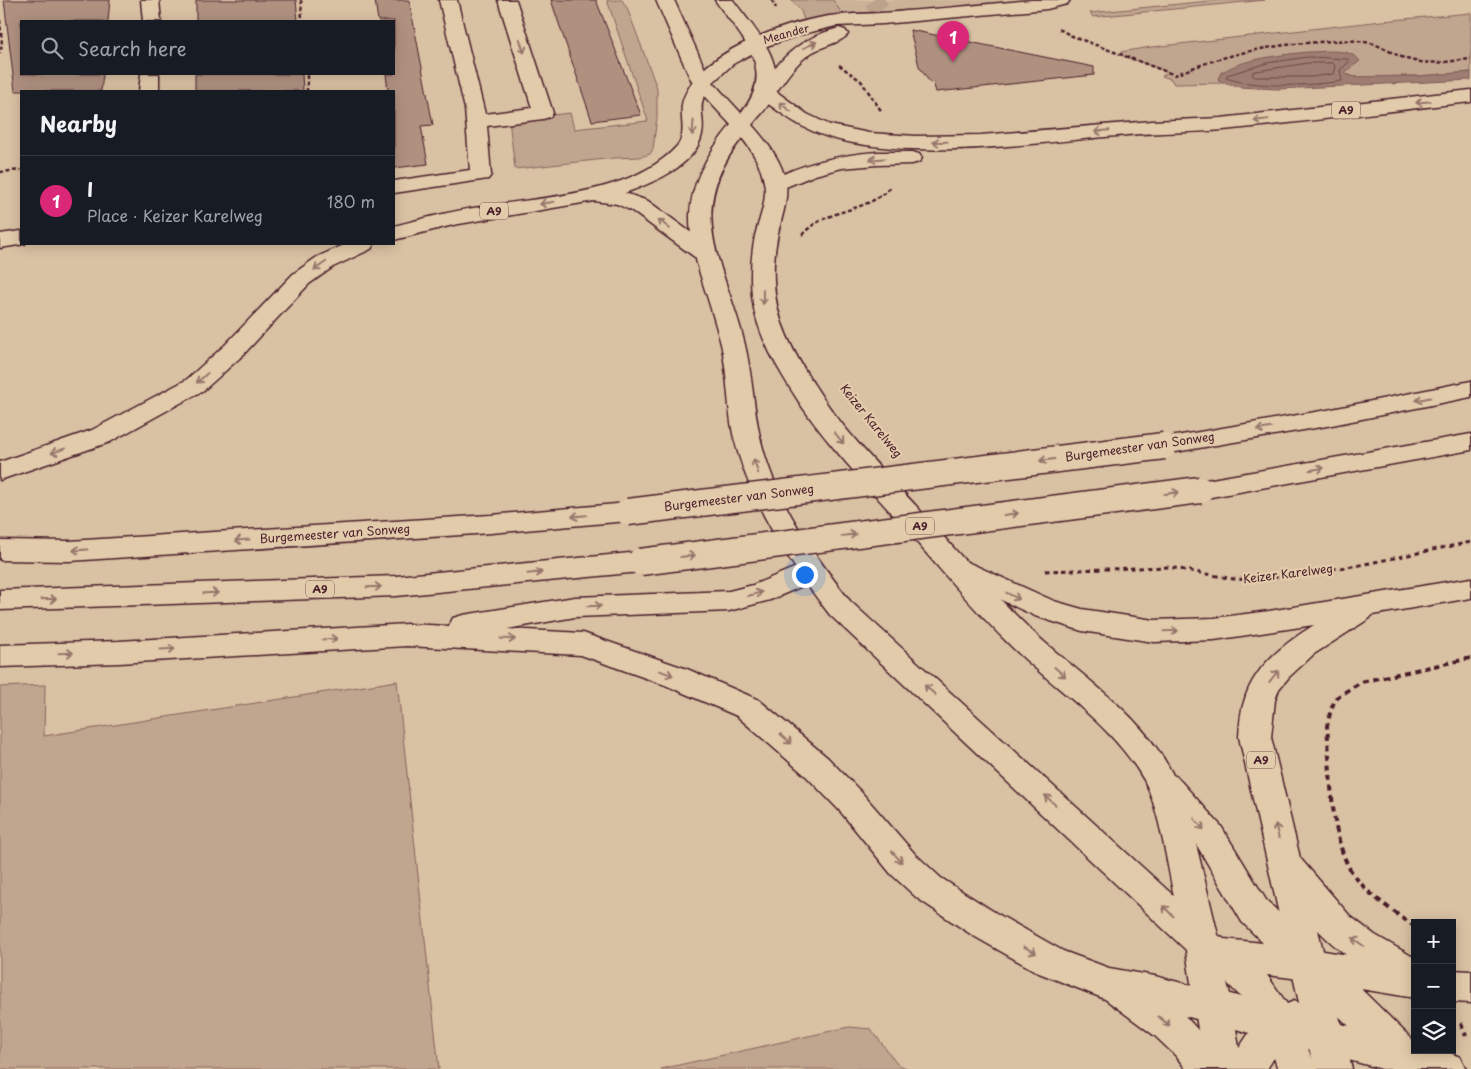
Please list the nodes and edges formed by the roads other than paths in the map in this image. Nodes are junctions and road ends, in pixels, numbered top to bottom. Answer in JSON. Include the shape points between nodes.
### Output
{"nodes":[{"id":1,"x":150,"y":0,"type":"edge"},
{"id":2,"x":448,"y":0,"type":"edge"},
{"id":3,"x":507,"y":0,"type":"edge"},
{"id":4,"x":666,"y":0,"type":"edge"},
{"id":5,"x":724,"y":0,"type":"edge"},
{"id":6,"x":1061,"y":0,"type":"edge"},
{"id":7,"x":996,"y":4,"type":"edge"},
{"id":8,"x":881,"y":15,"type":"junction"},
{"id":9,"x":152,"y":20,"type":"edge"},
{"id":10,"x":757,"y":43,"type":"junction"},
{"id":11,"x":150,"y":75,"type":"edge"},
{"id":12,"x":702,"y":82,"type":"junction"},
{"id":13,"x":150,"y":90,"type":"edge"},
{"id":14,"x":766,"y":93,"type":"junction"},
{"id":15,"x":1471,"y":96,"type":"edge"},
{"id":16,"x":477,"y":121,"type":"junction"},
{"id":17,"x":743,"y":124,"type":"junction"},
{"id":18,"x":892,"y":150,"type":"junction"},
{"id":19,"x":776,"y":185,"type":"junction"},
{"id":20,"x":395,"y":187,"type":"edge"},
{"id":21,"x":596,"y":195,"type":"junction"},
{"id":22,"x":395,"y":233,"type":"edge"},
{"id":23,"x":20,"y":238,"type":"edge"},
{"id":24,"x":0,"y":240,"type":"edge"},
{"id":25,"x":361,"y":245,"type":"edge"},
{"id":26,"x":704,"y":253,"type":"junction"},
{"id":27,"x":1471,"y":389,"type":"edge"},
{"id":28,"x":1471,"y":442,"type":"edge"},
{"id":29,"x":0,"y":471,"type":"edge"},
{"id":30,"x":0,"y":550,"type":"edge"},
{"id":31,"x":954,"y":566,"type":"junction"},
{"id":32,"x":811,"y":571,"type":"junction"},
{"id":33,"x":1471,"y":588,"type":"edge"},
{"id":34,"x":0,"y":600,"type":"edge"},
{"id":35,"x":1370,"y":605,"type":"junction"},
{"id":36,"x":407,"y":635,"type":"junction"},
{"id":37,"x":0,"y":656,"type":"edge"},
{"id":38,"x":1156,"y":774,"type":"junction"},
{"id":39,"x":1284,"y":860,"type":"junction"},
{"id":40,"x":1211,"y":949,"type":"junction"},
{"id":41,"x":1308,"y":964,"type":"junction"},
{"id":42,"x":1411,"y":974,"type":"edge"},
{"id":43,"x":1411,"y":981,"type":"edge"},
{"id":44,"x":1109,"y":984,"type":"junction"},
{"id":45,"x":1456,"y":986,"type":"edge"},
{"id":46,"x":1471,"y":987,"type":"edge"},
{"id":47,"x":1411,"y":990,"type":"edge"},
{"id":48,"x":1215,"y":1007,"type":"junction"},
{"id":49,"x":1280,"y":1024,"type":"junction"},
{"id":50,"x":1331,"y":1028,"type":"edge"},
{"id":51,"x":1206,"y":1069,"type":"edge"},
{"id":52,"x":1223,"y":1069,"type":"edge"},
{"id":53,"x":1248,"y":1069,"type":"edge"},
{"id":54,"x":1297,"y":1069,"type":"edge"},
{"id":55,"x":1445,"y":1069,"type":"edge"}],
"edges":[{"from":1,"to":9,"type":"main road"},
{"from":2,"to":16,"type":"main road"},
{"from":3,"to":16,"type":"main road","one_way":true,"via":[[543,112]]},
{"from":4,"to":12,"type":"main road"},
{"from":5,"to":10,"type":"main road"},
{"from":6,"to":7,"type":"main road","name":"Meander","via":[[1048,4]]},
{"from":7,"to":8,"type":"main road","name":"Meander"},
{"from":8,"to":10,"type":"main road","name":"Meander","via":[[836,21]]},
{"from":8,"to":14,"type":"main road","name":"Meander","via":[[810,45],[786,63]]},
{"from":10,"to":12,"type":"main road","name":"Meander","via":[[726,60]]},
{"from":10,"to":14,"type":"main road","via":[[767,70]]},
{"from":11,"to":13,"type":"main road"},
{"from":12,"to":17,"type":"main road"},
{"from":12,"to":21,"type":"main road","number":"A9","one_way":true,"via":[[693,98],[693,132],[684,150],[651,174]]},
{"from":14,"to":17,"type":"main road"},
{"from":18,"to":14,"type":"main road","number":"A9","one_way":true,"via":[[863,138],[822,129],[803,120]]},
{"from":15,"to":18,"type":"main road","number":"A9","one_way":true,"via":[[1221,124],[1191,134],[1042,155],[997,158]]},
{"from":16,"to":20,"type":"main road","via":[[481,175]]},
{"from":17,"to":19,"type":"main road","via":[[764,152]]},
{"from":17,"to":26,"type":"main road","via":[[721,150],[706,183],[700,220]]},
{"from":18,"to":19,"type":"main road","number":"A9","one_way":true,"via":[[795,174]]},
{"from":19,"to":31,"type":"main road","one_way":true,"via":[[764,248],[763,276],[763,306],[772,333],[821,415],[860,464]]},
{"from":21,"to":22,"type":"main road","number":"A9","one_way":true,"via":[[452,218]]},
{"from":26,"to":21,"type":"main road","number":"A9","one_way":true,"via":[[640,206],[621,198]]},
{"from":23,"to":24,"type":"main road"},
{"from":25,"to":29,"type":"main road","one_way":true,"via":[[325,262],[302,279],[234,350],[195,384],[101,436]]},
{"from":32,"to":26,"type":"main road","one_way":true,"via":[[784,529],[759,477],[746,433],[733,345]]},
{"from":27,"to":30,"type":"main road","name":"Burgemeester van Sonweg","one_way":true,"bridge":true,"via":[[1164,446],[628,512],[98,549]]},
{"from":34,"to":28,"type":"main road","number":"A9","one_way":true,"bridge":true,"via":[[396,586],[640,562],[1200,490]]},
{"from":31,"to":35,"type":"main road","number":"A9","one_way":true,"via":[[1045,609],[1082,620],[1154,631],[1214,629]]},
{"from":31,"to":38,"type":"main road","one_way":true,"via":[[1023,640],[1120,728]]},
{"from":36,"to":32,"type":"main road","one_way":true,"via":[[575,607],[729,601],[760,593]]},
{"from":40,"to":32,"type":"main road","one_way":true,"via":[[840,608]]},
{"from":33,"to":35,"type":"main road","number":"A9"},
{"from":39,"to":35,"type":"main road","number":"A9","one_way":true,"via":[[1255,736],[1261,695],[1271,677],[1290,658]]},
{"from":37,"to":36,"type":"main road","one_way":true},
{"from":36,"to":44,"type":"main road","one_way":true,"via":[[583,644],[684,680],[748,708],[817,767],[929,888],[1051,962]]},
{"from":38,"to":40,"type":"main road"},
{"from":38,"to":41,"type":"main road","one_way":true,"via":[[1209,836],[1254,912]]},
{"from":39,"to":41,"type":"main road","number":"A9"},
{"from":42,"to":39,"type":"main road","one_way":true,"via":[[1346,934],[1319,907]]},
{"from":40,"to":41,"type":"main road"},
{"from":40,"to":48,"type":"main road"},
{"from":40,"to":49,"type":"main road","via":[[1249,980]]},
{"from":41,"to":43,"type":"main road"},
{"from":41,"to":50,"type":"main road"},
{"from":44,"to":48,"type":"main road"},
{"from":44,"to":51,"type":"main road","one_way":true,"via":[[1180,1033]]},
{"from":45,"to":46,"type":"main road"},
{"from":47,"to":50,"type":"main road"},
{"from":48,"to":49,"type":"main road"},
{"from":48,"to":52,"type":"main road"},
{"from":49,"to":50,"type":"main road"},
{"from":49,"to":53,"type":"main road"},
{"from":49,"to":54,"type":"main road"},
{"from":50,"to":55,"type":"main road","via":[[1405,1058]]}]}
